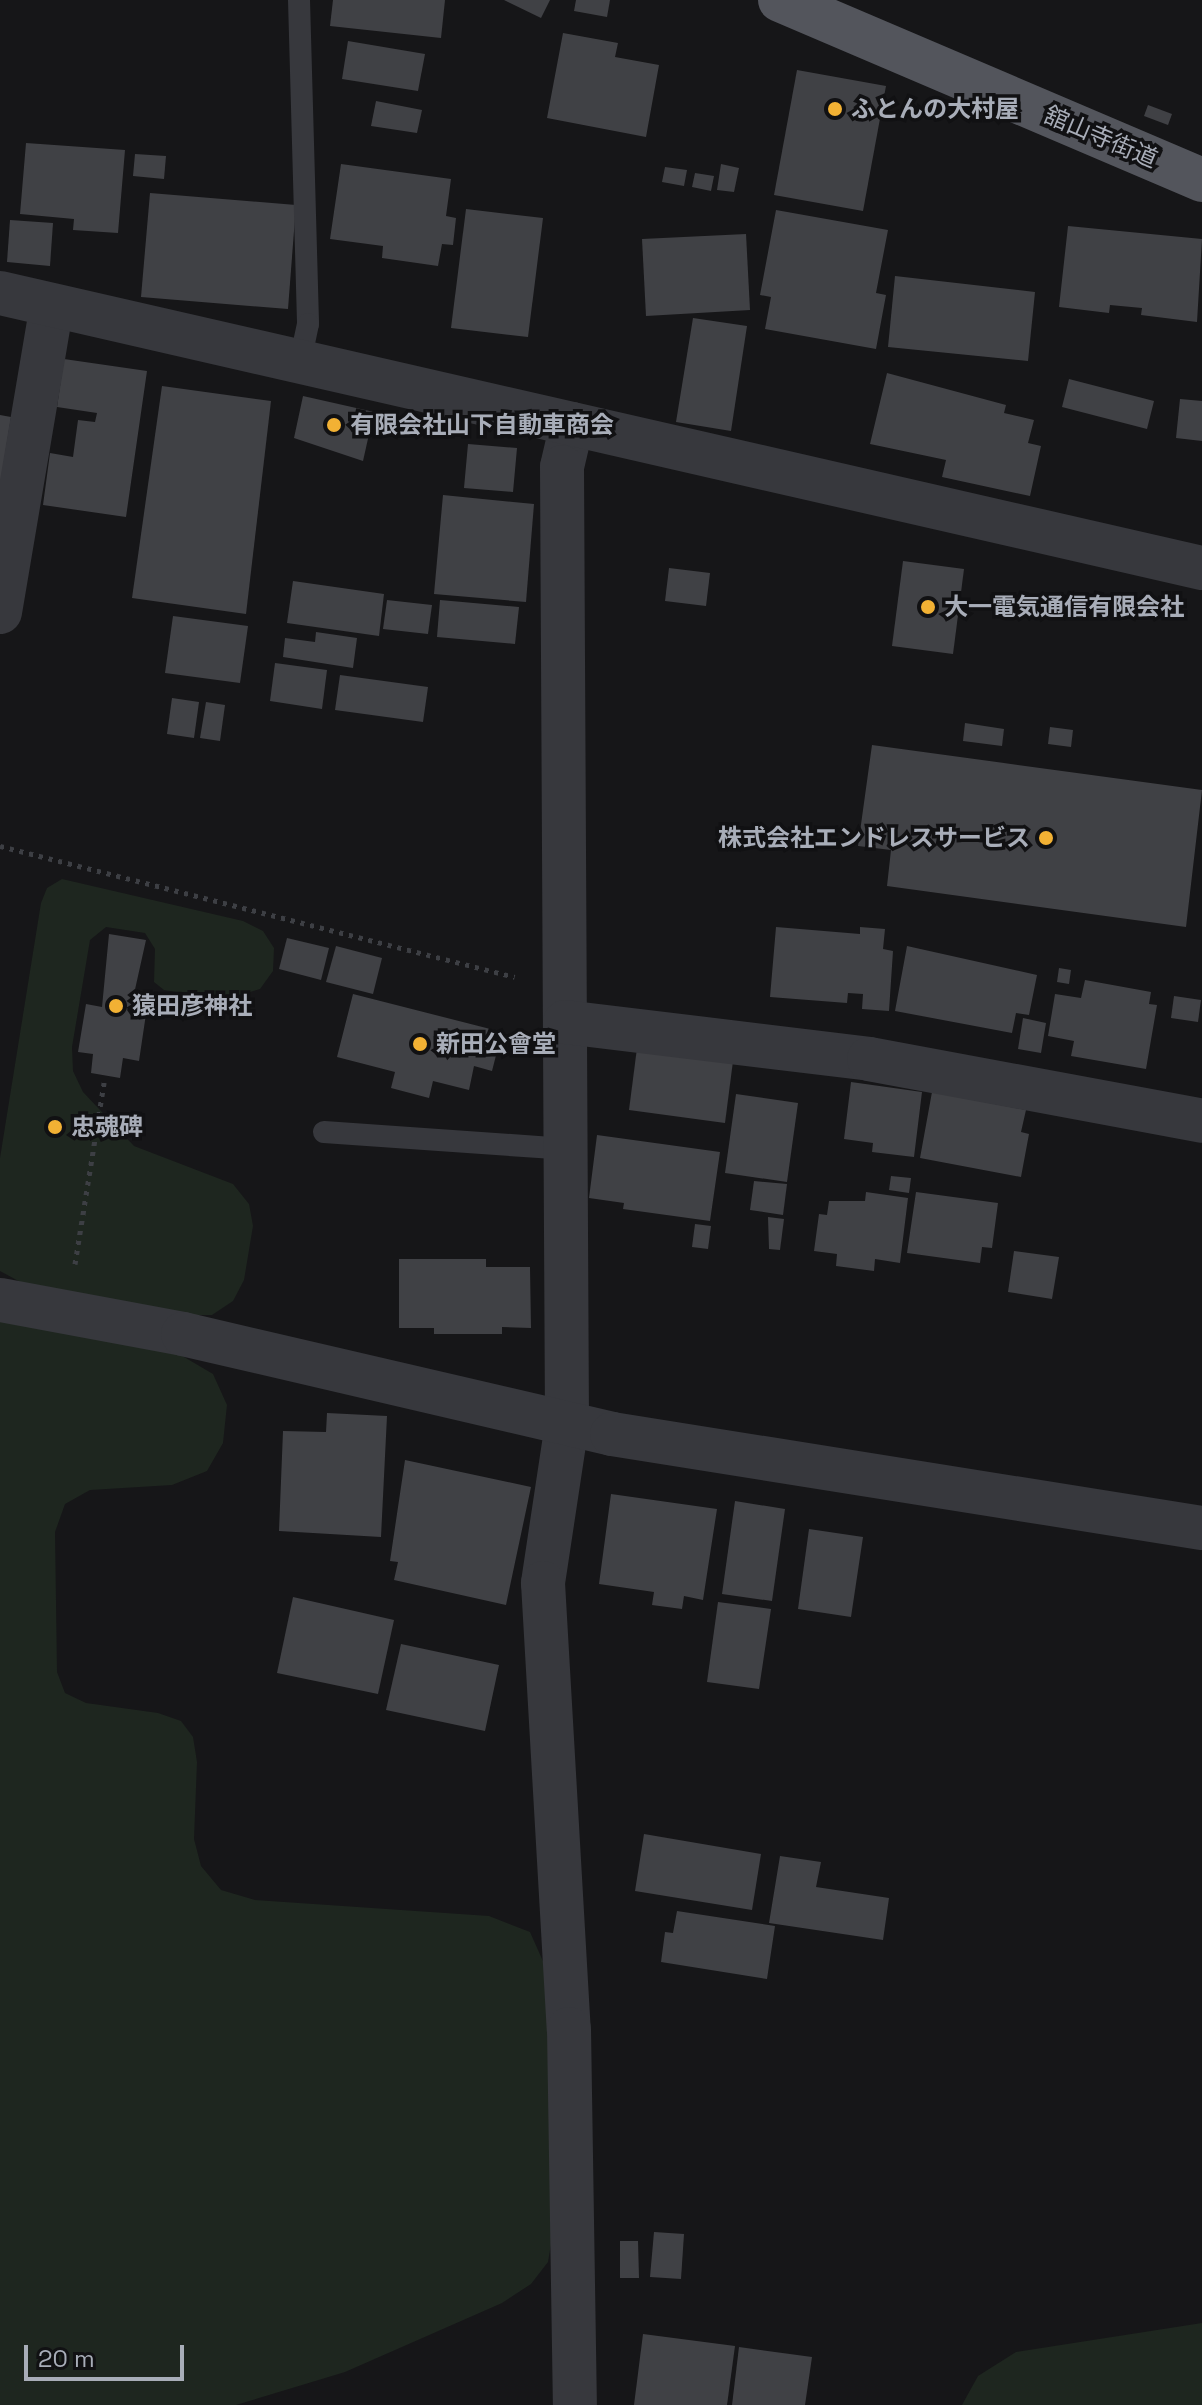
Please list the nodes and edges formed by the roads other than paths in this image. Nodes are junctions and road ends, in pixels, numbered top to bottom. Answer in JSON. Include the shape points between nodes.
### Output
{"nodes":[{"id":1,"x":299,"y":0,"type":"edge"},
{"id":2,"x":780,"y":0,"type":"edge"},
{"id":3,"x":1202,"y":180,"type":"edge"},
{"id":4,"x":0,"y":293,"type":"edge"},
{"id":5,"x":52,"y":305,"type":"junction"},
{"id":6,"x":300,"y":362,"type":"junction"},
{"id":7,"x":572,"y":424,"type":"junction"},
{"id":8,"x":1202,"y":568,"type":"edge"},
{"id":9,"x":0,"y":612,"type":"edge"},
{"id":10,"x":565,"y":1003,"type":"junction"},
{"id":11,"x":1202,"y":1121,"type":"edge"},
{"id":12,"x":324,"y":1132,"type":"dead end"},
{"id":13,"x":565,"y":1149,"type":"junction"},
{"id":14,"x":0,"y":1300,"type":"edge"},
{"id":15,"x":567,"y":1424,"type":"junction"},
{"id":16,"x":1202,"y":1528,"type":"edge"},
{"id":17,"x":575,"y":2405,"type":"edge"}],
"edges":[{"from":1,"to":6,"type":"lane","via":[[308,324]]},
{"from":2,"to":3,"type":"main road","name":"舘山寺街道"},
{"from":4,"to":5,"type":"street"},
{"from":5,"to":6,"type":"street"},
{"from":5,"to":9,"type":"street"},
{"from":6,"to":7,"type":"street"},
{"from":7,"to":8,"type":"street"},
{"from":7,"to":10,"type":"street","via":[[562,467]]},
{"from":10,"to":11,"type":"street"},
{"from":10,"to":13,"type":"street"},
{"from":12,"to":13,"type":"lane"},
{"from":13,"to":15,"type":"street"},
{"from":14,"to":15,"type":"street","via":[[183,1334]]},
{"from":15,"to":16,"type":"street"},
{"from":15,"to":17,"type":"street","via":[[543,1583],[569,2029]]}]}
